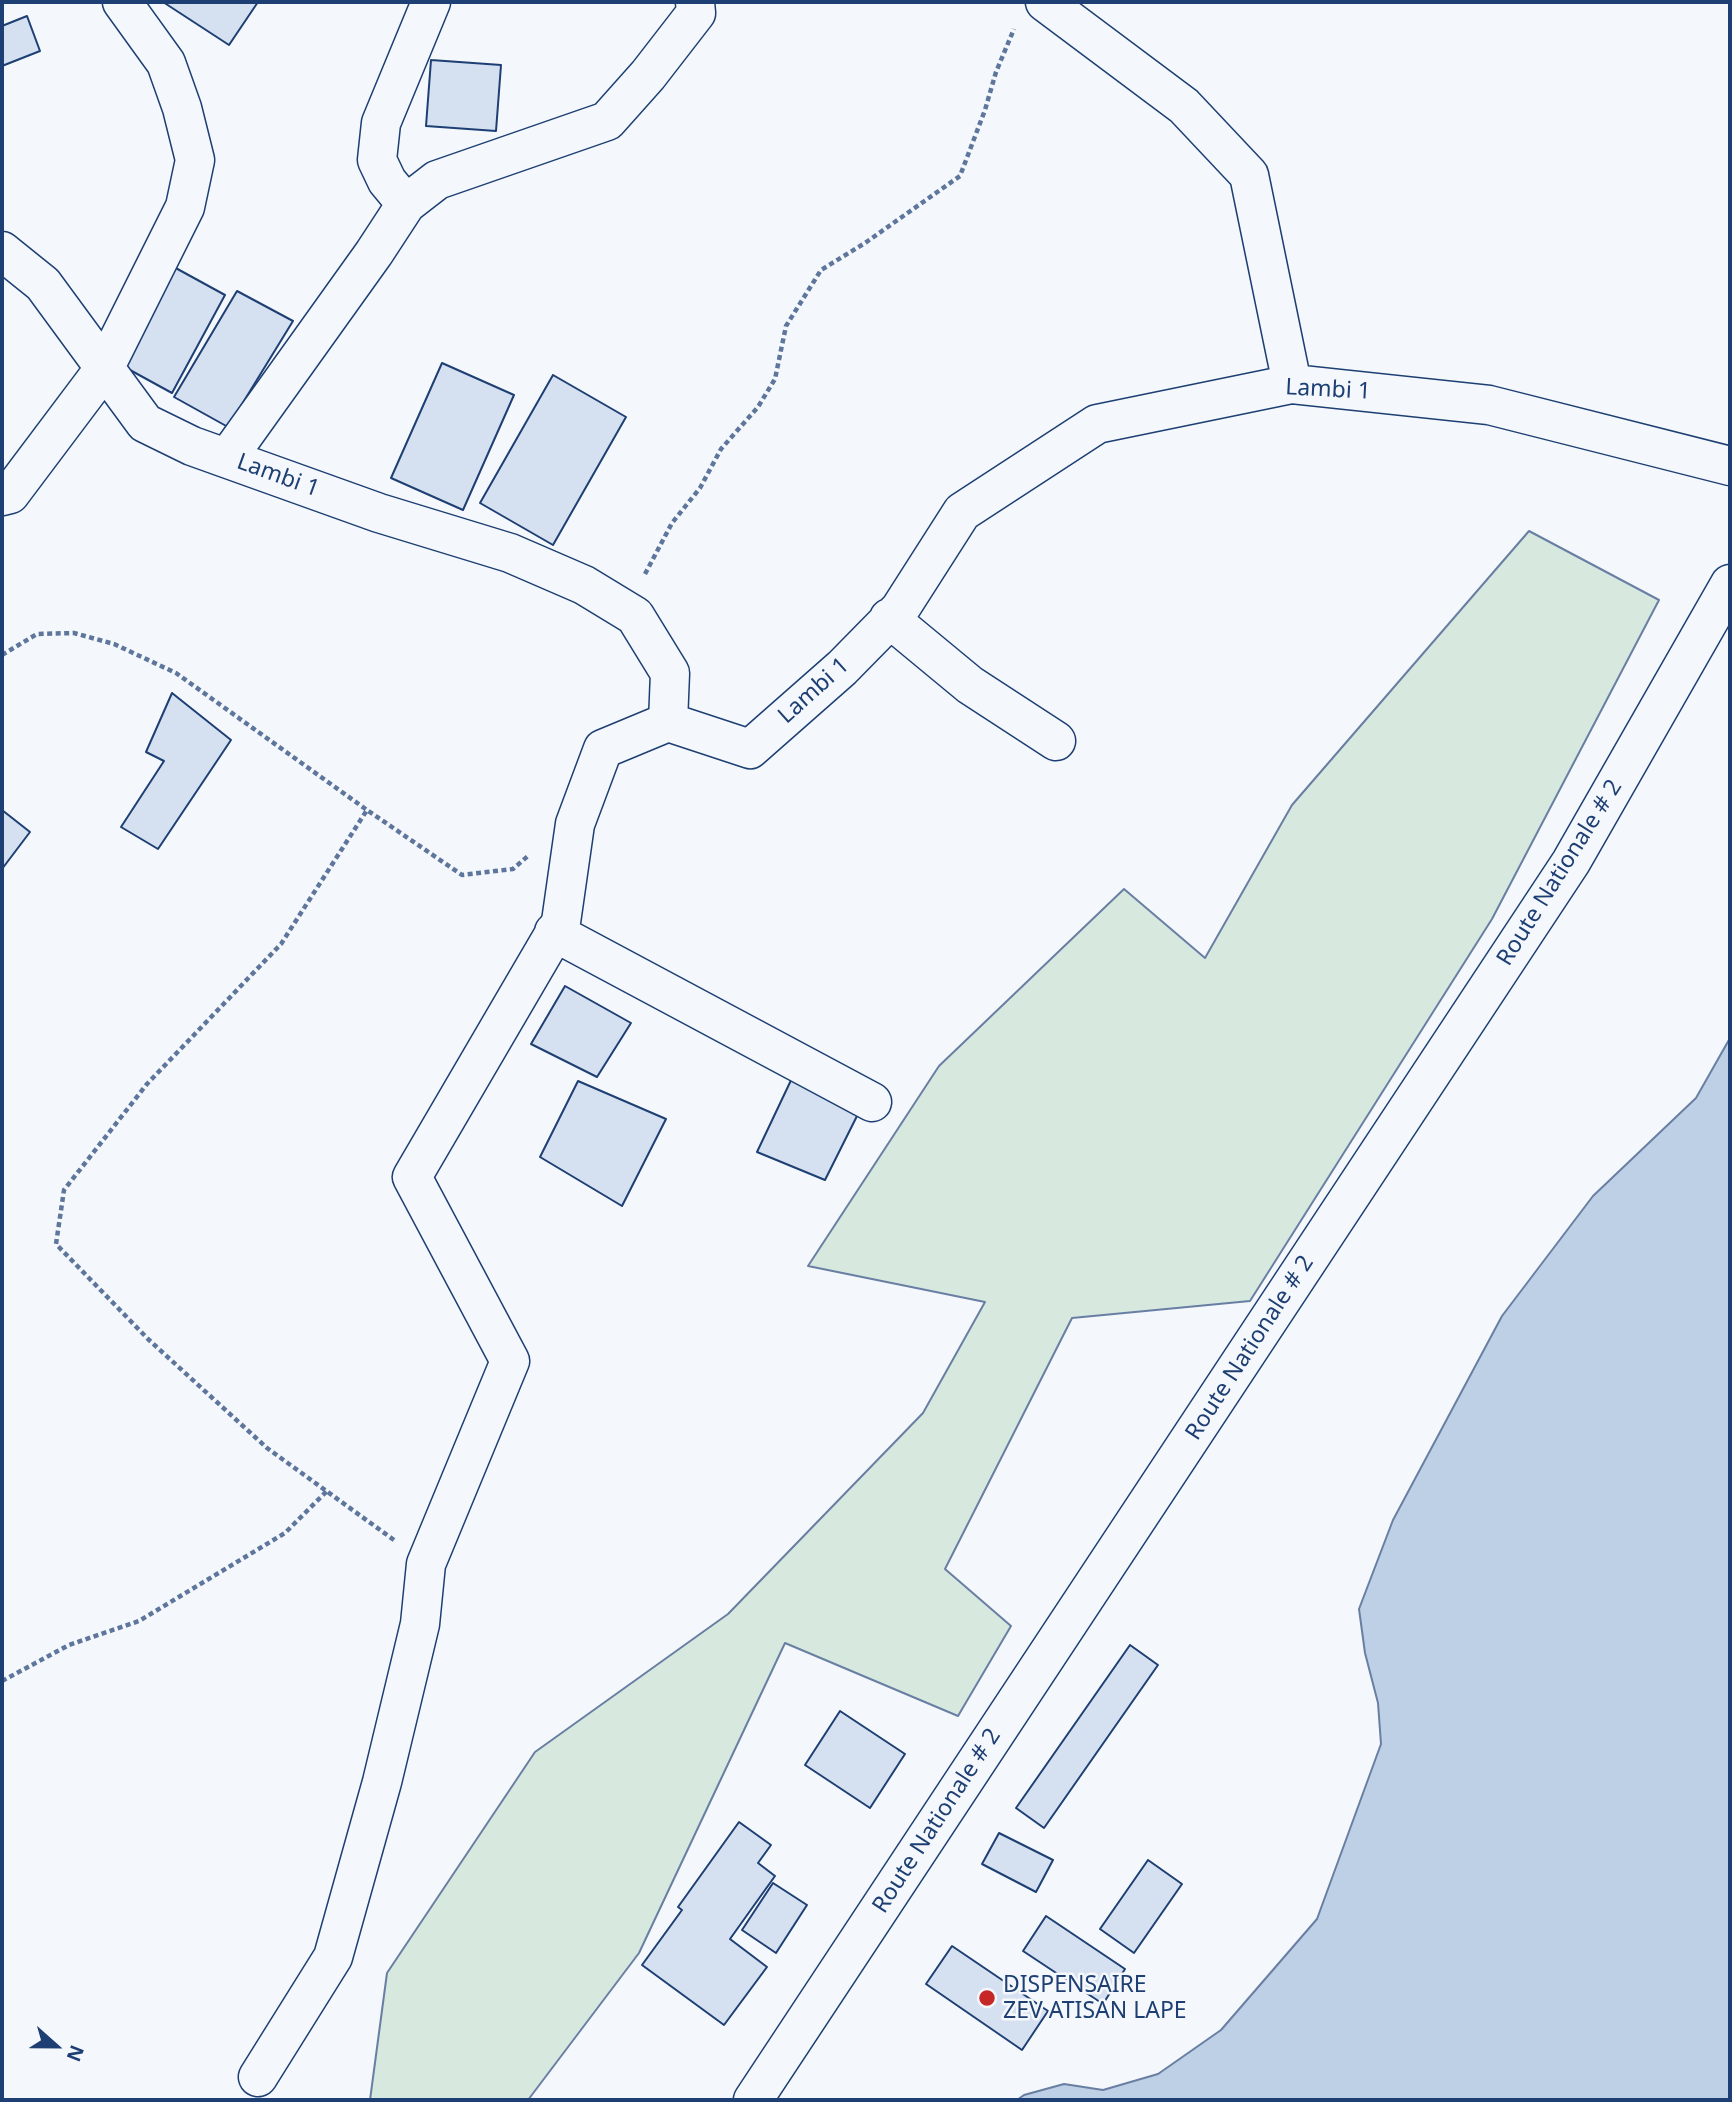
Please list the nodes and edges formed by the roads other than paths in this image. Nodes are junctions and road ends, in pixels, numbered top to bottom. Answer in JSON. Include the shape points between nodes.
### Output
{"nodes":[{"id":1,"x":122,"y":2,"type":"edge"},
{"id":2,"x":431,"y":2,"type":"edge"},
{"id":3,"x":700,"y":6,"type":"edge"},
{"id":4,"x":1031,"y":13,"type":"edge"},
{"id":5,"x":406,"y":204,"type":"junction"},
{"id":6,"x":2,"y":251,"type":"edge"},
{"id":7,"x":104,"y":369,"type":"junction"},
{"id":8,"x":1292,"y":384,"type":"junction"},
{"id":9,"x":228,"y":457,"type":"junction"},
{"id":10,"x":1730,"y":466,"type":"edge"},
{"id":11,"x":2,"y":496,"type":"edge"},
{"id":12,"x":1730,"y":584,"type":"edge"},
{"id":13,"x":889,"y":618,"type":"junction"},
{"id":14,"x":668,"y":722,"type":"junction"},
{"id":15,"x":1056,"y":741,"type":"dead end"},
{"id":16,"x":554,"y":932,"type":"junction"},
{"id":17,"x":872,"y":1102,"type":"dead end"},
{"id":18,"x":258,"y":2077,"type":"dead end"},
{"id":19,"x":752,"y":2100,"type":"edge"}],
"edges":[{"from":1,"to":7,"type":"street","via":[[166,63],[195,160],[185,207]]},
{"from":2,"to":5,"type":"street","via":[[381,123],[377,160]]},
{"from":3,"to":5,"type":"street","via":[[607,121],[437,180]]},
{"from":4,"to":8,"type":"street","via":[[1184,106],[1249,175]]},
{"from":5,"to":9,"type":"street"},
{"from":6,"to":7,"type":"street","name":"Lambi 1","via":[[43,284]]},
{"from":7,"to":9,"type":"street","name":"Lambi 1","via":[[145,423]]},
{"from":7,"to":11,"type":"street","via":[[10,494]]},
{"from":8,"to":10,"type":"street","name":"Lambi 1","via":[[1489,405]]},
{"from":8,"to":13,"type":"street","name":"Lambi 1","via":[[1097,424],[962,512],[900,609]]},
{"from":9,"to":14,"type":"street","name":"Lambi 1","via":[[379,513],[510,553],[584,585],[635,616],[670,673]]},
{"from":12,"to":19,"type":"street","name":"Route Nationale # 2","via":[[1571,862]]},
{"from":13,"to":14,"type":"street","name":"Lambi 1","via":[[842,668],[750,748]]},
{"from":13,"to":15,"type":"street","via":[[970,685]]},
{"from":14,"to":16,"type":"street","via":[[603,749],[575,824],[561,922]]},
{"from":16,"to":17,"type":"street"},
{"from":16,"to":18,"type":"street","via":[[412,1177],[510,1361],[426,1564],[420,1624],[333,1957]]}]}
